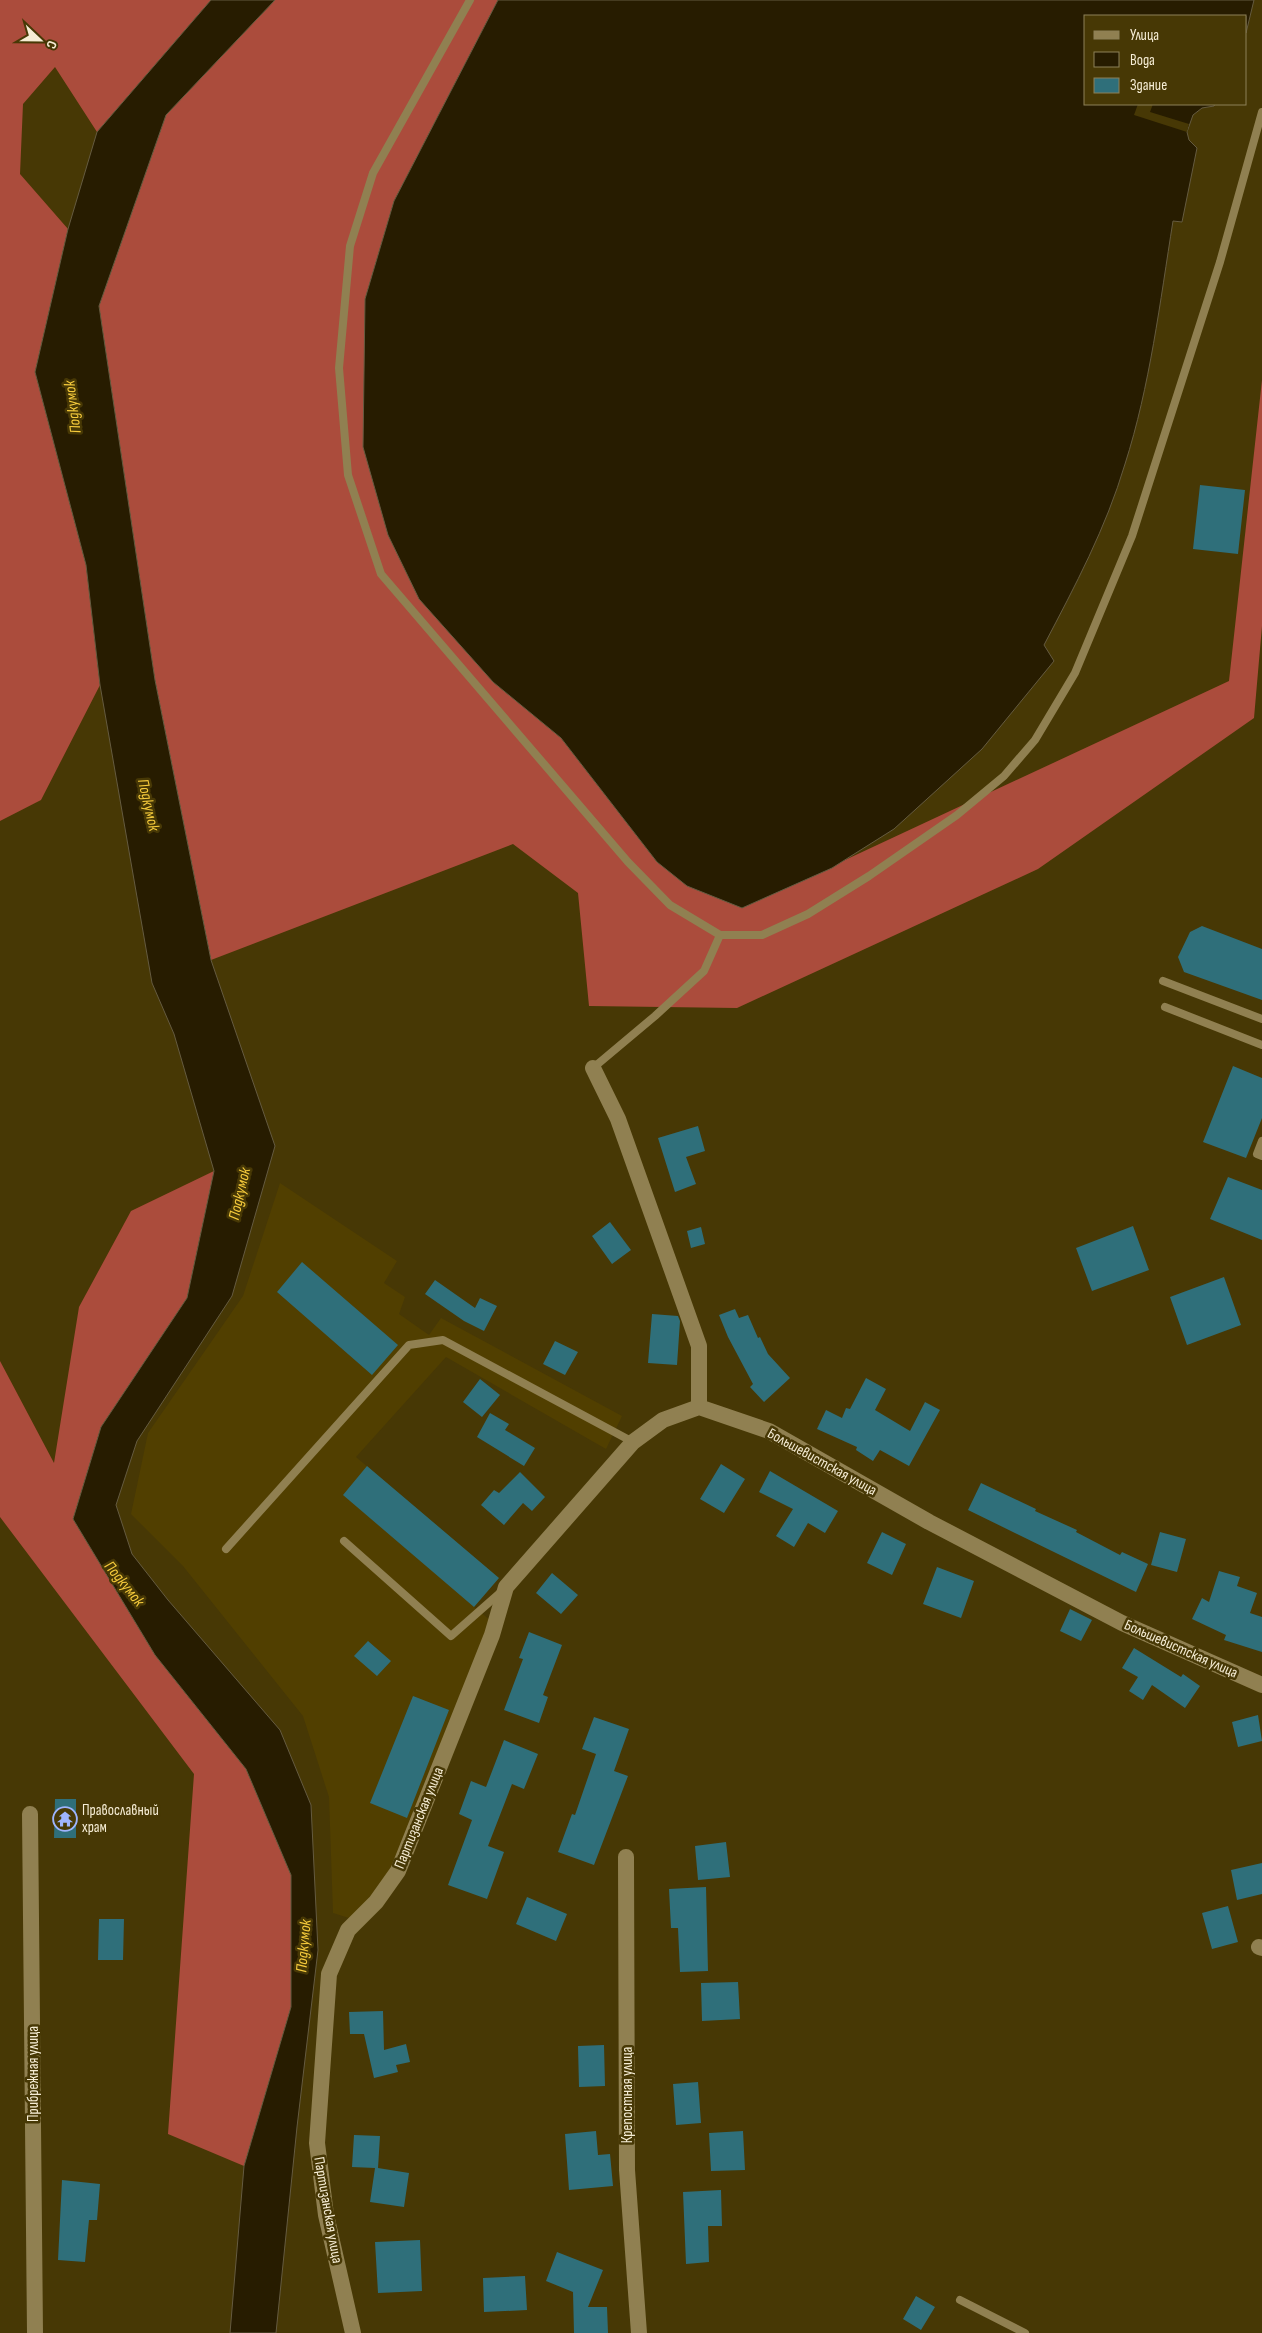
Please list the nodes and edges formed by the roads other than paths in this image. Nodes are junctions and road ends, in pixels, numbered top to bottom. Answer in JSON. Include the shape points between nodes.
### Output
{"nodes":[{"id":1,"x":470,"y":0,"type":"edge"},
{"id":2,"x":1262,"y":112,"type":"edge"},
{"id":3,"x":1261,"y":125,"type":"edge"},
{"id":4,"x":720,"y":935,"type":"junction"},
{"id":5,"x":1163,"y":982,"type":"dead end"},
{"id":6,"x":1165,"y":1007,"type":"dead end"},
{"id":7,"x":1262,"y":1019,"type":"edge"},
{"id":8,"x":1262,"y":1045,"type":"edge"},
{"id":9,"x":592,"y":1068,"type":"joint"},
{"id":10,"x":1262,"y":1142,"type":"edge"},
{"id":11,"x":1262,"y":1156,"type":"edge"},
{"id":12,"x":700,"y":1407,"type":"junction"},
{"id":13,"x":633,"y":1442,"type":"junction"},
{"id":14,"x":344,"y":1541,"type":"dead end"},
{"id":15,"x":226,"y":1549,"type":"dead end"},
{"id":16,"x":506,"y":1587,"type":"junction"},
{"id":17,"x":1262,"y":1685,"type":"edge"},
{"id":18,"x":30,"y":1814,"type":"dead end"},
{"id":19,"x":626,"y":1856,"type":"dead end"},
{"id":20,"x":960,"y":2300,"type":"dead end"},
{"id":21,"x":35,"y":2333,"type":"edge"},
{"id":22,"x":353,"y":2333,"type":"edge"},
{"id":23,"x":639,"y":2333,"type":"edge"},
{"id":24,"x":1025,"y":2333,"type":"edge"}],
"edges":[{"from":1,"to":4,"type":"lane","via":[[373,173],[350,246],[339,368],[348,475],[382,574],[628,862],[670,904]]},
{"from":2,"to":3,"type":"lane"},
{"from":3,"to":4,"type":"lane","via":[[1132,536],[1075,673],[1035,740],[1004,776],[957,815],[808,914],[762,935]]},
{"from":4,"to":9,"type":"lane","via":[[704,970]]},
{"from":5,"to":7,"type":"lane"},
{"from":6,"to":8,"type":"lane"},
{"from":9,"to":12,"type":"street","via":[[618,1118],[699,1346]]},
{"from":10,"to":11,"type":"lane","via":[[1257,1154]]},
{"from":12,"to":13,"type":"street","name":"Партизанская улица","via":[[663,1420]]},
{"from":12,"to":17,"type":"street","name":"Большевистская улица","via":[[769,1431],[929,1522],[1122,1623]]},
{"from":13,"to":15,"type":"lane","via":[[444,1340],[409,1345]]},
{"from":13,"to":16,"type":"street","name":"Партизанская улица"},
{"from":14,"to":16,"type":"lane","via":[[452,1636]]},
{"from":16,"to":22,"type":"street","name":"Партизанская улица","via":[[492,1636],[398,1871],[376,1902],[348,1930],[329,1974],[317,2143],[326,2215]]},
{"from":18,"to":21,"type":"street","name":"Прибрежная улица"},
{"from":19,"to":23,"type":"street","name":"Крепостная улица","via":[[627,2170]]},
{"from":20,"to":24,"type":"lane"}]}
